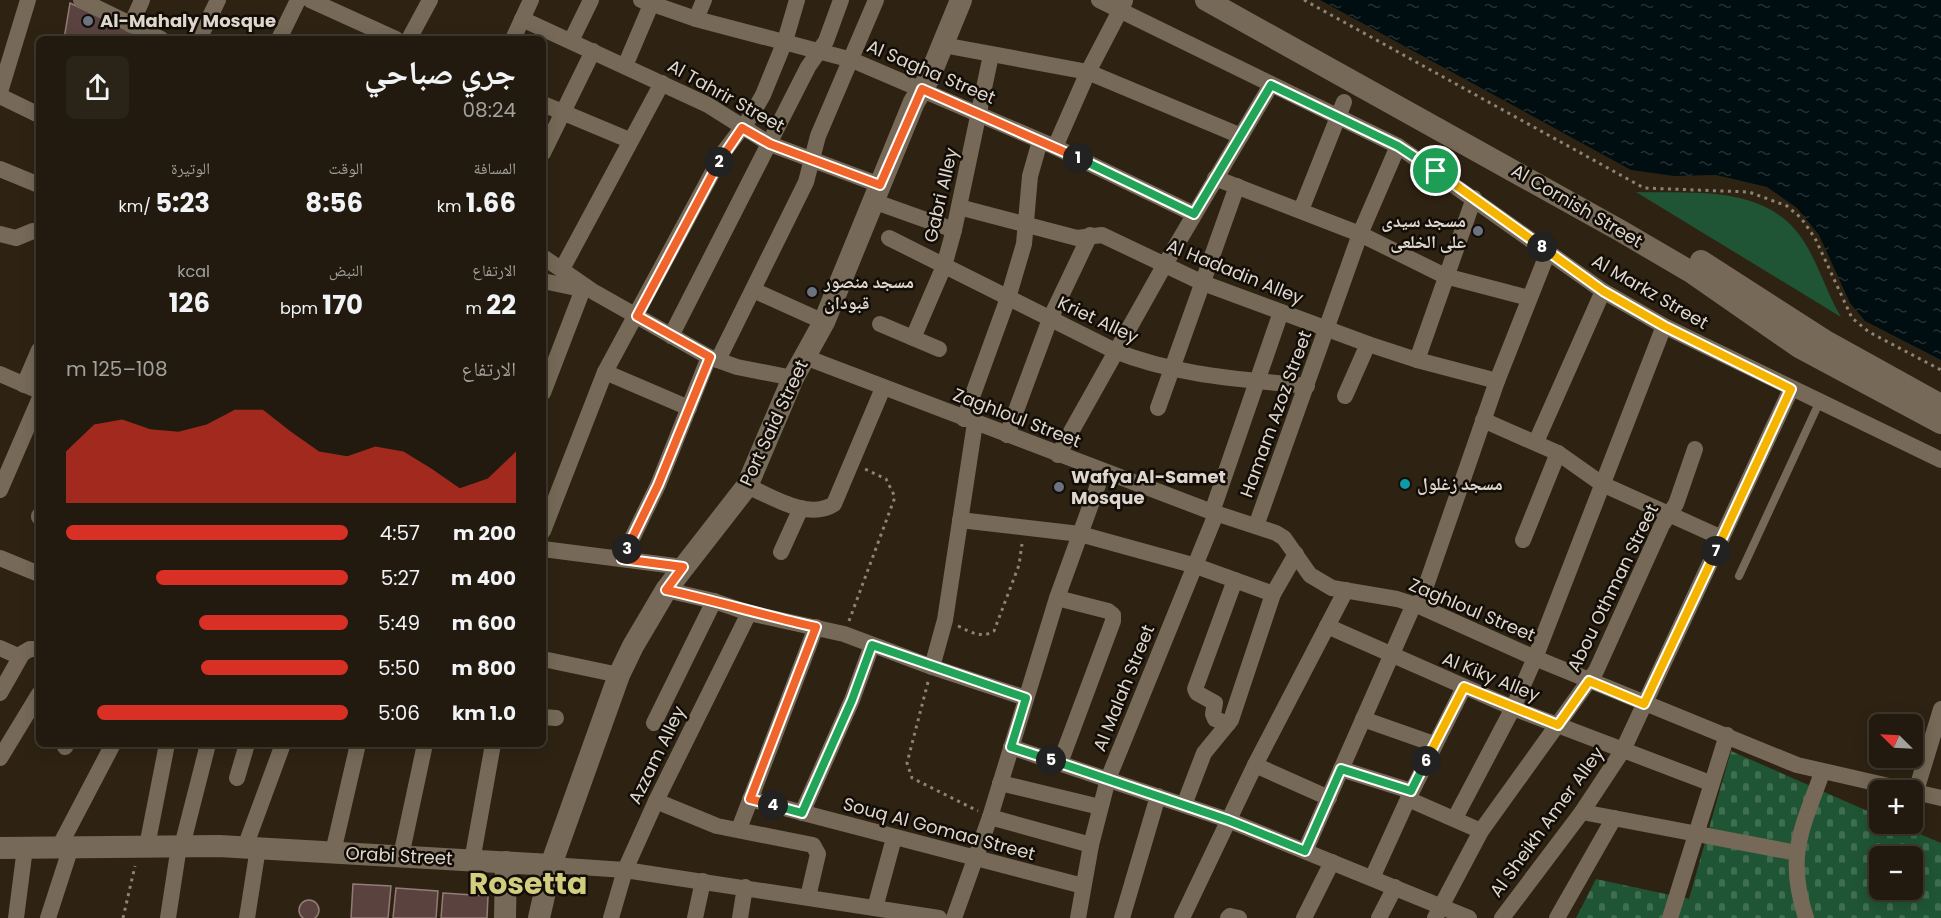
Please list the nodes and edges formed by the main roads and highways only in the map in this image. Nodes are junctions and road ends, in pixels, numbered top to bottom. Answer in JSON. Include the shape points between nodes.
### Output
{"nodes":[{"id":1,"x":961,"y":0,"type":"edge"},
{"id":2,"x":1206,"y":0,"type":"edge"},
{"id":3,"x":1239,"y":0,"type":"edge"},
{"id":4,"x":1941,"y":405,"type":"edge"},
{"id":5,"x":1941,"y":423,"type":"edge"},
{"id":6,"x":0,"y":848,"type":"edge"},
{"id":7,"x":506,"y":862,"type":"junction"},
{"id":8,"x":551,"y":865,"type":"junction"},
{"id":9,"x":505,"y":918,"type":"edge"},
{"id":10,"x":539,"y":918,"type":"edge"}],
"edges":[{"from":1,"to":8,"type":"main road","name":"Port Said Street","via":[[824,322],[793,378],[747,486],[666,590],[633,646]]},
{"from":2,"to":5,"type":"main road","name":"Al Cornish Street","via":[[1622,231],[1691,272],[1799,347]]},
{"from":3,"to":4,"type":"main road","name":"Al Cornish Street","via":[[1632,219],[1827,342]]},
{"from":6,"to":7,"type":"main road","name":"Orabi Street","via":[[180,846]]},
{"from":7,"to":8,"type":"main road","name":"Orabi Street"},
{"from":7,"to":9,"type":"main road"},
{"from":8,"to":10,"type":"main road","name":"Port Said Street"}]}
